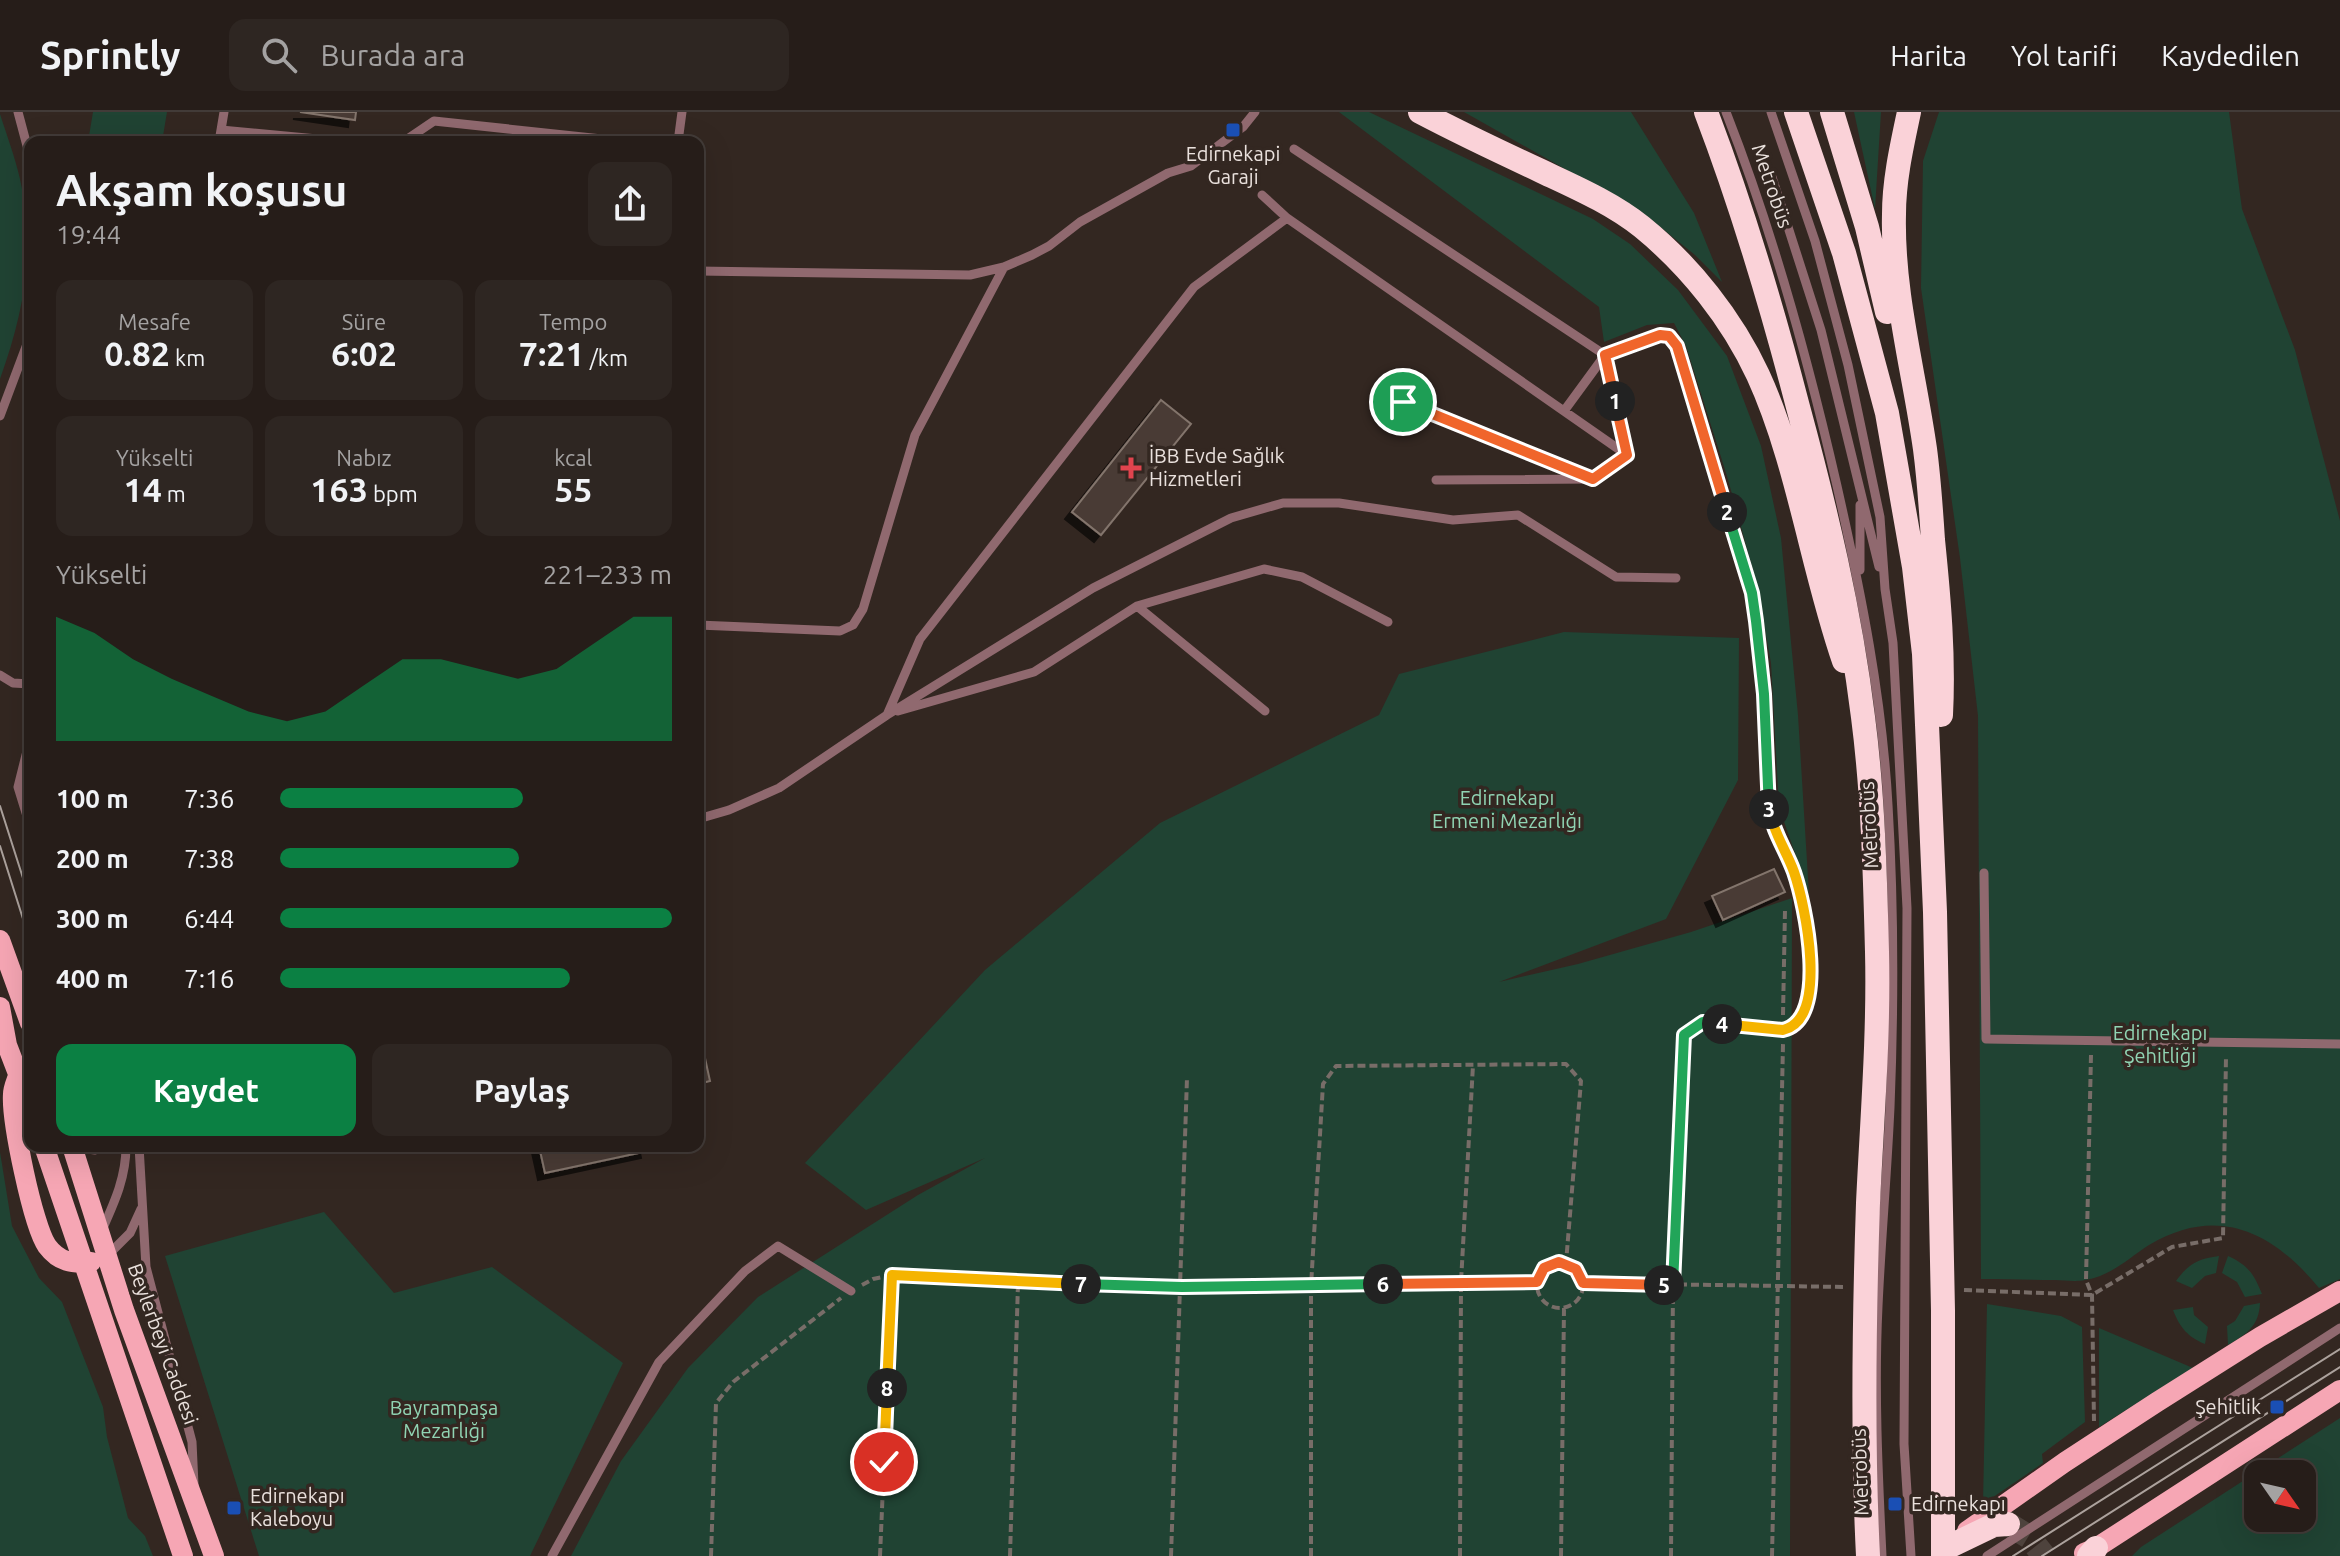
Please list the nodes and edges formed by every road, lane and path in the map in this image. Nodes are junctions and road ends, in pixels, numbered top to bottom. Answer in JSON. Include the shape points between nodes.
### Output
{"nodes":[{"id":1,"x":18,"y":112,"type":"edge"},
{"id":2,"x":224,"y":112,"type":"edge"},
{"id":3,"x":682,"y":112,"type":"edge"},
{"id":4,"x":1255,"y":112,"type":"edge"},
{"id":5,"x":1420,"y":112,"type":"edge"},
{"id":6,"x":1706,"y":112,"type":"edge"},
{"id":7,"x":1726,"y":112,"type":"edge"},
{"id":8,"x":1771,"y":112,"type":"edge"},
{"id":9,"x":1796,"y":112,"type":"edge"},
{"id":10,"x":1832,"y":112,"type":"edge"},
{"id":11,"x":1909,"y":112,"type":"edge"},
{"id":12,"x":221,"y":130,"type":"junction"},
{"id":13,"x":24,"y":136,"type":"edge"},
{"id":14,"x":220,"y":136,"type":"edge"},
{"id":15,"x":285,"y":136,"type":"edge"},
{"id":16,"x":412,"y":136,"type":"edge"},
{"id":17,"x":574,"y":136,"type":"edge"},
{"id":18,"x":679,"y":136,"type":"edge"},
{"id":19,"x":1294,"y":149,"type":"dead end"},
{"id":20,"x":1772,"y":177,"type":"dead end"},
{"id":21,"x":1262,"y":195,"type":"dead end"},
{"id":22,"x":1287,"y":218,"type":"junction"},
{"id":23,"x":1004,"y":267,"type":"junction"},
{"id":24,"x":704,"y":271,"type":"edge"},
{"id":25,"x":24,"y":352,"type":"edge"},
{"id":26,"x":1605,"y":355,"type":"junction"},
{"id":27,"x":1403,"y":402,"type":"dead end"},
{"id":28,"x":1564,"y":411,"type":"junction"},
{"id":29,"x":0,"y":416,"type":"edge"},
{"id":30,"x":1627,"y":455,"type":"junction"},
{"id":31,"x":1593,"y":479,"type":"junction"},
{"id":32,"x":1436,"y":480,"type":"dead end"},
{"id":33,"x":1860,"y":494,"type":"junction"},
{"id":34,"x":1934,"y":542,"type":"junction"},
{"id":35,"x":1676,"y":578,"type":"dead end"},
{"id":36,"x":1885,"y":589,"type":"junction"},
{"id":37,"x":1863,"y":602,"type":"junction"},
{"id":38,"x":1137,"y":606,"type":"junction"},
{"id":39,"x":1388,"y":622,"type":"dead end"},
{"id":40,"x":704,"y":625,"type":"edge"},
{"id":41,"x":0,"y":675,"type":"edge"},
{"id":42,"x":24,"y":684,"type":"edge"},
{"id":43,"x":1265,"y":711,"type":"dead end"},
{"id":44,"x":887,"y":715,"type":"junction"},
{"id":45,"x":1864,"y":720,"type":"junction"},
{"id":46,"x":1930,"y":761,"type":"junction"},
{"id":47,"x":24,"y":763,"type":"edge"},
{"id":48,"x":24,"y":806,"type":"edge"},
{"id":49,"x":704,"y":817,"type":"edge"},
{"id":50,"x":1984,"y":873,"type":"dead end"},
{"id":51,"x":1785,"y":910,"type":"dead end"},
{"id":52,"x":0,"y":940,"type":"edge"},
{"id":53,"x":24,"y":1006,"type":"edge"},
{"id":54,"x":0,"y":1007,"type":"edge"},
{"id":55,"x":1783,"y":1030,"type":"junction"},
{"id":56,"x":4,"y":1040,"type":"edge"},
{"id":57,"x":2092,"y":1041,"type":"junction"},
{"id":58,"x":2227,"y":1042,"type":"junction"},
{"id":59,"x":2340,"y":1044,"type":"edge"},
{"id":60,"x":1473,"y":1065,"type":"junction"},
{"id":61,"x":18,"y":1076,"type":"junction"},
{"id":62,"x":1187,"y":1078,"type":"dead end"},
{"id":63,"x":24,"y":1090,"type":"edge"},
{"id":64,"x":46,"y":1152,"type":"edge"},
{"id":65,"x":74,"y":1152,"type":"edge"},
{"id":66,"x":126,"y":1152,"type":"edge"},
{"id":67,"x":139,"y":1152,"type":"edge"},
{"id":68,"x":142,"y":1206,"type":"junction"},
{"id":69,"x":99,"y":1236,"type":"junction"},
{"id":70,"x":106,"y":1256,"type":"junction"},
{"id":71,"x":82,"y":1263,"type":"junction"},
{"id":72,"x":1566,"y":1263,"type":"junction"},
{"id":73,"x":892,"y":1275,"type":"junction"},
{"id":74,"x":1461,"y":1282,"type":"junction"},
{"id":75,"x":1537,"y":1282,"type":"junction"},
{"id":76,"x":1018,"y":1283,"type":"junction"},
{"id":77,"x":1583,"y":1283,"type":"junction"},
{"id":78,"x":1673,"y":1285,"type":"junction"},
{"id":79,"x":1779,"y":1285,"type":"junction"},
{"id":80,"x":1311,"y":1286,"type":"junction"},
{"id":81,"x":1182,"y":1287,"type":"junction"},
{"id":82,"x":851,"y":1291,"type":"junction"},
{"id":83,"x":1978,"y":1291,"type":"dead end"},
{"id":84,"x":2340,"y":1291,"type":"edge"},
{"id":85,"x":2092,"y":1295,"type":"junction"},
{"id":86,"x":1564,"y":1308,"type":"junction"},
{"id":87,"x":2340,"y":1328,"type":"edge"},
{"id":88,"x":2340,"y":1390,"type":"edge"},
{"id":89,"x":2093,"y":1427,"type":"dead end"},
{"id":90,"x":193,"y":1496,"type":"junction"},
{"id":91,"x":2008,"y":1524,"type":"dead end"},
{"id":92,"x":1941,"y":1553,"type":"edge"},
{"id":93,"x":2088,"y":1553,"type":"edge"},
{"id":94,"x":183,"y":1556,"type":"edge"},
{"id":95,"x":214,"y":1556,"type":"edge"},
{"id":96,"x":552,"y":1556,"type":"edge"},
{"id":97,"x":711,"y":1556,"type":"edge"},
{"id":98,"x":880,"y":1556,"type":"edge"},
{"id":99,"x":1010,"y":1556,"type":"edge"},
{"id":100,"x":1171,"y":1556,"type":"edge"},
{"id":101,"x":1311,"y":1556,"type":"edge"},
{"id":102,"x":1460,"y":1556,"type":"edge"},
{"id":103,"x":1561,"y":1556,"type":"edge"},
{"id":104,"x":1671,"y":1556,"type":"edge"},
{"id":105,"x":1772,"y":1556,"type":"edge"},
{"id":106,"x":1868,"y":1556,"type":"edge"},
{"id":107,"x":1882,"y":1556,"type":"edge"},
{"id":108,"x":1911,"y":1556,"type":"edge"},
{"id":109,"x":1987,"y":1556,"type":"edge"}],
"edges":[{"from":1,"to":13,"type":"lane"},
{"from":2,"to":12,"type":"lane"},
{"from":3,"to":18,"type":"lane"},
{"from":4,"to":23,"type":"lane","via":[[1191,166],[1168,173],[1080,222],[1049,246]]},
{"from":5,"to":45,"type":"highway","via":[[1580,189],[1641,227],[1711,299],[1757,374],[1769,404]]},
{"from":6,"to":45,"type":"highway","via":[[1744,213],[1829,522]]},
{"from":7,"to":37,"type":"lane","name":"Metrobüs","via":[[1789,294]]},
{"from":8,"to":36,"type":"lane","name":"Metrobüs","via":[[1815,241],[1848,365],[1880,517]]},
{"from":9,"to":46,"type":"highway","via":[[1836,228],[1887,413],[1915,581]]},
{"from":10,"to":34,"type":"highway","via":[[1867,227]]},
{"from":11,"to":34,"type":"highway","via":[[1894,245]]},
{"from":12,"to":14,"type":"lane"},
{"from":12,"to":15,"type":"lane"},
{"from":16,"to":17,"type":"lane","via":[[434,121]]},
{"from":19,"to":26,"type":"lane"},
{"from":20,"to":33,"type":"lane","via":[[1821,330]]},
{"from":21,"to":22,"type":"lane"},
{"from":22,"to":28,"type":"lane"},
{"from":22,"to":44,"type":"lane","via":[[1194,287],[920,639]]},
{"from":23,"to":24,"type":"lane","via":[[970,275]]},
{"from":23,"to":40,"type":"lane","via":[[915,435],[863,609],[853,625],[840,631]]},
{"from":25,"to":29,"type":"lane"},
{"from":26,"to":28,"type":"lane"},
{"from":26,"to":30,"type":"lane"},
{"from":26,"to":55,"type":"lane","via":[[1660,335],[1669,336],[1677,346],[1752,593],[1764,694],[1766,797],[1809,932],[1808,1003],[1802,1018]]},
{"from":27,"to":31,"type":"lane"},
{"from":28,"to":30,"type":"lane"},
{"from":30,"to":31,"type":"lane"},
{"from":31,"to":32,"type":"lane"},
{"from":33,"to":36,"type":"lane"},
{"from":33,"to":37,"type":"lane"},
{"from":34,"to":46,"type":"highway","via":[[1943,671]]},
{"from":35,"to":44,"type":"lane","via":[[1616,577],[1518,515],[1453,520],[1339,503],[1283,503],[1231,518],[1093,588]]},
{"from":36,"to":108,"type":"lane","name":"Metrobüs","via":[[1893,643],[1907,908],[1904,1444]]},
{"from":37,"to":107,"type":"lane","name":"Metrobüs","via":[[1878,686],[1888,806],[1892,960],[1876,1398]]},
{"from":38,"to":39,"type":"lane","via":[[1264,569],[1302,577]]},
{"from":38,"to":43,"type":"lane"},
{"from":38,"to":44,"type":"lane","via":[[1034,672]]},
{"from":41,"to":42,"type":"lane"},
{"from":44,"to":49,"type":"lane","via":[[779,788]]},
{"from":45,"to":106,"type":"highway","via":[[1877,956],[1863,1356]]},
{"from":46,"to":92,"type":"highway","via":[[1943,1311]]},
{"from":47,"to":48,"type":"lane","via":[[18,787]]},
{"from":50,"to":57,"type":"lane","via":[[1986,1039]]},
{"from":51,"to":55,"type":"path"},
{"from":52,"to":53,"type":"main road"},
{"from":54,"to":56,"type":"main road"},
{"from":55,"to":78,"type":"path","via":[[1703,1022],[1684,1035]]},
{"from":55,"to":79,"type":"path"},
{"from":56,"to":61,"type":"main road"},
{"from":57,"to":58,"type":"lane"},
{"from":57,"to":85,"type":"path","via":[[2086,1280]]},
{"from":58,"to":59,"type":"lane"},
{"from":58,"to":85,"type":"path","via":[[2223,1238],[2172,1247]]},
{"from":60,"to":72,"type":"path","via":[[1566,1064],[1581,1081]]},
{"from":60,"to":74,"type":"path"},
{"from":60,"to":80,"type":"path","via":[[1336,1066],[1323,1084]]},
{"from":61,"to":63,"type":"main road"},
{"from":61,"to":71,"type":"main road","via":[[14,1117],[43,1238],[62,1259]]},
{"from":62,"to":81,"type":"path"},
{"from":64,"to":71,"type":"main road"},
{"from":65,"to":69,"type":"main road","name":"Beylerbeyi Caddesi"},
{"from":66,"to":69,"type":"lane","via":[[122,1187]]},
{"from":67,"to":68,"type":"lane"},
{"from":68,"to":70,"type":"lane","via":[[130,1233]]},
{"from":68,"to":90,"type":"lane","via":[[149,1283],[192,1442]]},
{"from":69,"to":70,"type":"main road","name":"Beylerbeyi Caddesi"},
{"from":69,"to":71,"type":"main road"},
{"from":70,"to":71,"type":"main road"},
{"from":70,"to":90,"type":"main road","name":"Beylerbeyi Caddesi"},
{"from":71,"to":94,"type":"main road"},
{"from":72,"to":75,"type":"path","via":[[1551,1264]]},
{"from":72,"to":77,"type":"path"},
{"from":73,"to":76,"type":"path"},
{"from":73,"to":82,"type":"path"},
{"from":73,"to":98,"type":"path"},
{"from":74,"to":75,"type":"path"},
{"from":74,"to":80,"type":"path"},
{"from":74,"to":102,"type":"path"},
{"from":75,"to":86,"type":"path","via":[[1546,1304]]},
{"from":76,"to":81,"type":"path"},
{"from":76,"to":99,"type":"path"},
{"from":77,"to":78,"type":"path"},
{"from":77,"to":86,"type":"path","via":[[1577,1299]]},
{"from":78,"to":79,"type":"path"},
{"from":78,"to":104,"type":"path"},
{"from":79,"to":105,"type":"path"},
{"from":80,"to":81,"type":"path"},
{"from":80,"to":101,"type":"path"},
{"from":81,"to":100,"type":"path"},
{"from":82,"to":96,"type":"lane","via":[[778,1246],[745,1271],[659,1362]]},
{"from":82,"to":97,"type":"path","via":[[733,1382],[716,1403]]},
{"from":83,"to":85,"type":"path"},
{"from":84,"to":92,"type":"main road","via":[[2104,1436],[1978,1521]]},
{"from":85,"to":89,"type":"path"},
{"from":86,"to":103,"type":"path"},
{"from":87,"to":109,"type":"lane"},
{"from":88,"to":93,"type":"main road"},
{"from":90,"to":95,"type":"main road","name":"Beylerbeyi Caddesi"},
{"from":91,"to":92,"type":"highway","via":[[1994,1525]]}]}
